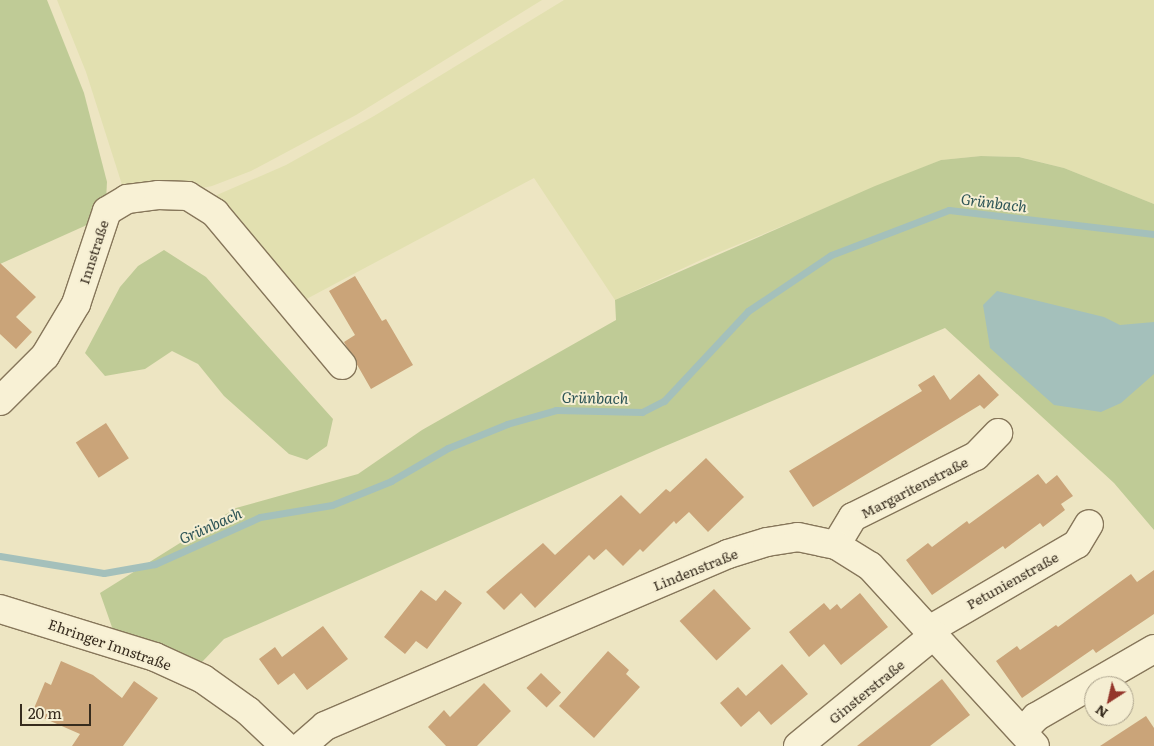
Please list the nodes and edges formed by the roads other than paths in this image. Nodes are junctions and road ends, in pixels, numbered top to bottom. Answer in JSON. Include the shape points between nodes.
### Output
{"nodes":[{"id":1,"x":342,"y":365,"type":"dead end"},
{"id":2,"x":0,"y":400,"type":"edge"},
{"id":3,"x":998,"y":433,"type":"dead end"},
{"id":4,"x":1089,"y":524,"type":"dead end"},
{"id":5,"x":836,"y":545,"type":"junction"},
{"id":6,"x":0,"y":609,"type":"edge"},
{"id":7,"x":932,"y":633,"type":"junction"},
{"id":8,"x":1154,"y":649,"type":"edge"},
{"id":9,"x":1029,"y":739,"type":"edge"},
{"id":10,"x":285,"y":746,"type":"edge"},
{"id":11,"x":302,"y":746,"type":"edge"},
{"id":12,"x":798,"y":746,"type":"edge"}],
"edges":[{"from":1,"to":2,"type":"street","name":"Innstraße","via":[[215,213],[188,196],[158,195],[127,200],[107,210],[76,304],[45,356]]},
{"from":3,"to":5,"type":"street","name":"Margaritenstraße","via":[[976,456],[853,517]]},
{"from":4,"to":7,"type":"street","name":"Petunienstraße","via":[[1077,544]]},
{"from":5,"to":7,"type":"street","name":"Lindenstraße","via":[[870,566]]},
{"from":5,"to":11,"type":"street","name":"Lindenstraße","via":[[798,537],[728,554],[325,726]]},
{"from":6,"to":10,"type":"street","name":"Ehringer Innstraße","via":[[155,657],[203,679],[248,711]]},
{"from":7,"to":9,"type":"street","name":"Lindenstraße"},
{"from":7,"to":12,"type":"street","name":"Ginsterstraße"},
{"from":8,"to":9,"type":"street","via":[[1036,717]]}]}
